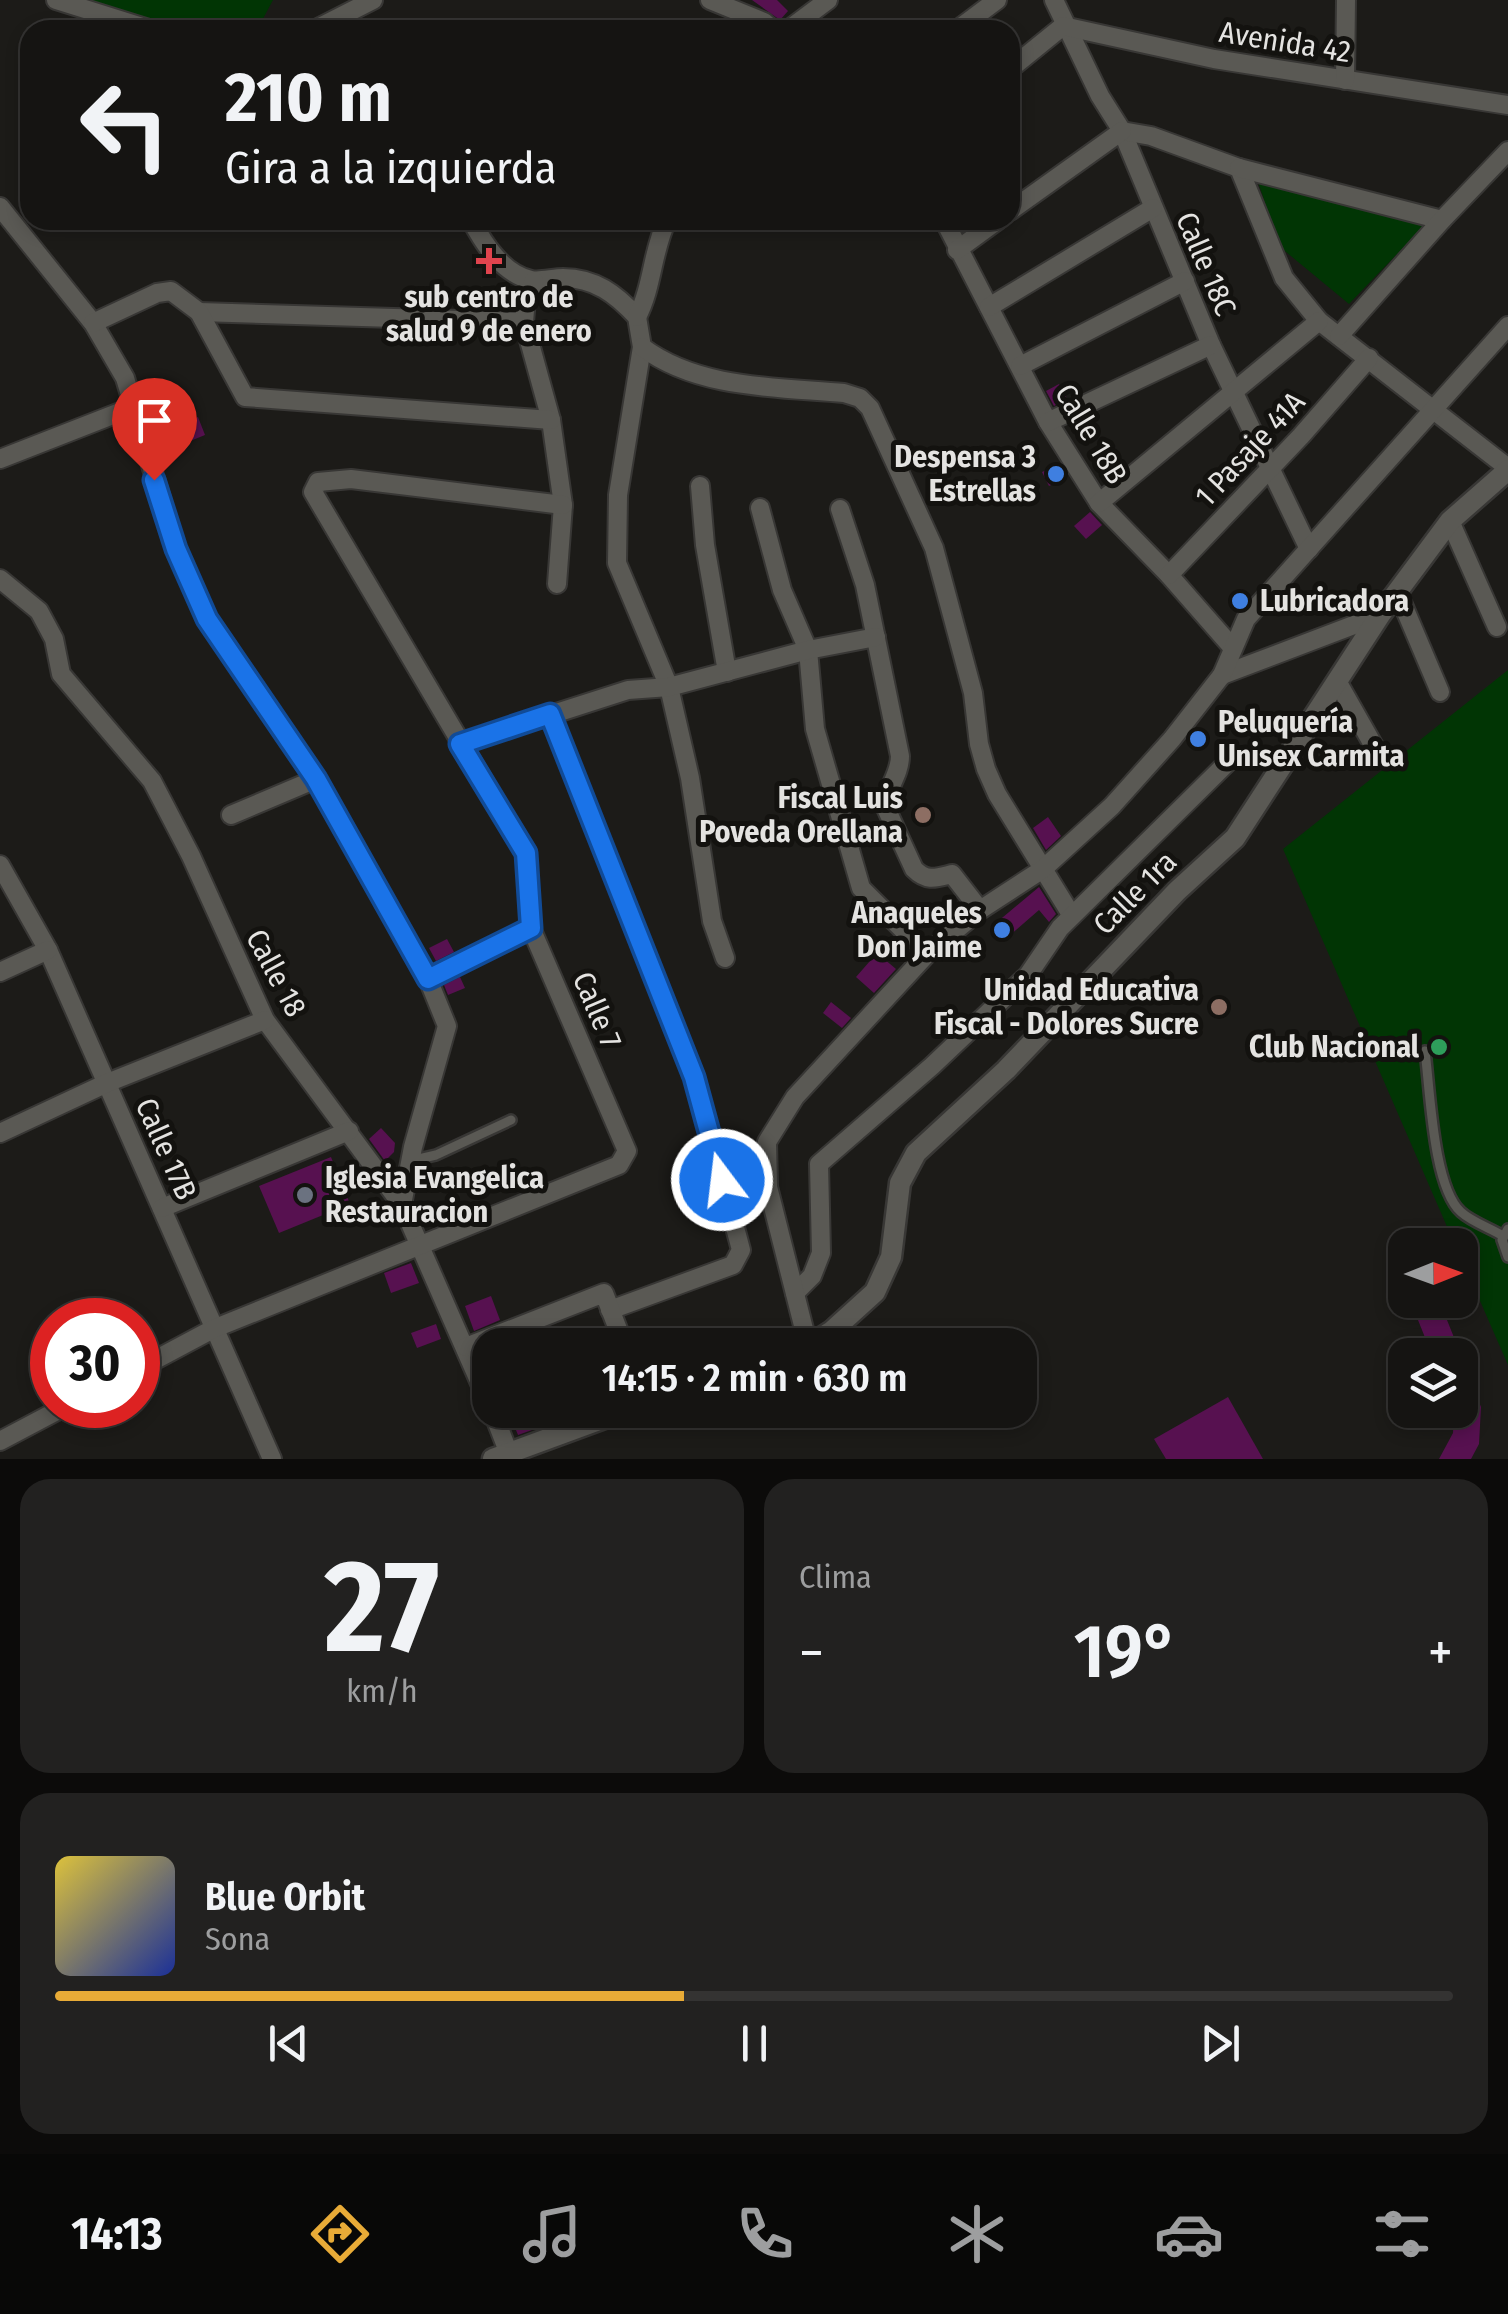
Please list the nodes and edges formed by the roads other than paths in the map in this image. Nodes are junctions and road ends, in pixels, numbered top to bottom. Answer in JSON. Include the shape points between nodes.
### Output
{"nodes":[{"id":1,"x":56,"y":0,"type":"edge"},
{"id":2,"x":373,"y":0,"type":"edge"},
{"id":3,"x":710,"y":0,"type":"edge"},
{"id":4,"x":828,"y":0,"type":"edge"},
{"id":5,"x":997,"y":0,"type":"edge"},
{"id":6,"x":1054,"y":0,"type":"edge"},
{"id":7,"x":1346,"y":0,"type":"edge"},
{"id":8,"x":120,"y":20,"type":"edge"},
{"id":9,"x":334,"y":20,"type":"edge"},
{"id":10,"x":759,"y":20,"type":"edge"},
{"id":11,"x":801,"y":20,"type":"edge"},
{"id":12,"x":970,"y":20,"type":"edge"},
{"id":13,"x":1063,"y":26,"type":"junction"},
{"id":14,"x":1020,"y":61,"type":"edge"},
{"id":15,"x":1344,"y":80,"type":"junction"},
{"id":16,"x":1508,"y":105,"type":"edge"},
{"id":17,"x":1122,"y":131,"type":"junction"},
{"id":18,"x":1508,"y":151,"type":"edge"},
{"id":19,"x":1239,"y":168,"type":"junction"},
{"id":20,"x":1020,"y":205,"type":"edge"},
{"id":21,"x":0,"y":206,"type":"edge"},
{"id":22,"x":1153,"y":208,"type":"junction"},
{"id":23,"x":1442,"y":220,"type":"junction"},
{"id":24,"x":478,"y":230,"type":"edge"},
{"id":25,"x":661,"y":230,"type":"edge"},
{"id":26,"x":949,"y":230,"type":"edge"},
{"id":27,"x":985,"y":230,"type":"edge"},
{"id":28,"x":958,"y":250,"type":"junction"},
{"id":29,"x":534,"y":281,"type":"junction"},
{"id":30,"x":1185,"y":282,"type":"junction"},
{"id":31,"x":989,"y":306,"type":"junction"},
{"id":32,"x":199,"y":312,"type":"junction"},
{"id":33,"x":637,"y":317,"type":"junction"},
{"id":34,"x":1319,"y":321,"type":"junction"},
{"id":35,"x":524,"y":322,"type":"junction"},
{"id":36,"x":93,"y":323,"type":"junction"},
{"id":37,"x":1508,"y":326,"type":"edge"},
{"id":38,"x":1340,"y":336,"type":"junction"},
{"id":39,"x":1210,"y":345,"type":"junction"},
{"id":40,"x":642,"y":347,"type":"junction"},
{"id":41,"x":1369,"y":358,"type":"junction"},
{"id":42,"x":1020,"y":366,"type":"junction"},
{"id":43,"x":1234,"y":394,"type":"junction"},
{"id":44,"x":134,"y":407,"type":"junction"},
{"id":45,"x":1433,"y":410,"type":"junction"},
{"id":46,"x":551,"y":420,"type":"junction"},
{"id":47,"x":1048,"y":422,"type":"junction"},
{"id":48,"x":0,"y":459,"type":"edge"},
{"id":49,"x":1508,"y":469,"type":"edge"},
{"id":50,"x":1269,"y":470,"type":"junction"},
{"id":51,"x":700,"y":486,"type":"dead end"},
{"id":52,"x":1099,"y":503,"type":"junction"},
{"id":53,"x":563,"y":504,"type":"junction"},
{"id":54,"x":760,"y":508,"type":"dead end"},
{"id":55,"x":840,"y":510,"type":"dead end"},
{"id":56,"x":1450,"y":521,"type":"junction"},
{"id":57,"x":1309,"y":549,"type":"junction"},
{"id":58,"x":1170,"y":574,"type":"junction"},
{"id":59,"x":0,"y":579,"type":"edge"},
{"id":60,"x":557,"y":584,"type":"dead end"},
{"id":61,"x":1398,"y":593,"type":"junction"},
{"id":62,"x":1380,"y":615,"type":"junction"},
{"id":63,"x":1497,"y":627,"type":"dead end"},
{"id":64,"x":876,"y":637,"type":"junction"},
{"id":65,"x":1232,"y":646,"type":"junction"},
{"id":66,"x":808,"y":650,"type":"junction"},
{"id":67,"x":727,"y":672,"type":"junction"},
{"id":68,"x":1222,"y":675,"type":"junction"},
{"id":69,"x":1337,"y":681,"type":"junction"},
{"id":70,"x":670,"y":687,"type":"junction"},
{"id":71,"x":1440,"y":692,"type":"dead end"},
{"id":72,"x":550,"y":714,"type":"junction"},
{"id":73,"x":460,"y":744,"type":"junction"},
{"id":74,"x":1380,"y":757,"type":"dead end"},
{"id":75,"x":1231,"y":759,"type":"dead end"},
{"id":76,"x":316,"y":779,"type":"junction"},
{"id":77,"x":231,"y":815,"type":"dead end"},
{"id":78,"x":0,"y":865,"type":"edge"},
{"id":79,"x":1043,"y":870,"type":"junction"},
{"id":80,"x":980,"y":910,"type":"junction"},
{"id":81,"x":1072,"y":916,"type":"junction"},
{"id":82,"x":531,"y":928,"type":"junction"},
{"id":83,"x":48,"y":950,"type":"junction"},
{"id":84,"x":927,"y":954,"type":"junction"},
{"id":85,"x":726,"y":958,"type":"dead end"},
{"id":86,"x":0,"y":972,"type":"edge"},
{"id":87,"x":428,"y":979,"type":"junction"},
{"id":88,"x":265,"y":1020,"type":"junction"},
{"id":89,"x":1425,"y":1051,"type":"dead end"},
{"id":90,"x":107,"y":1083,"type":"junction"},
{"id":91,"x":511,"y":1120,"type":"dead end"},
{"id":92,"x":348,"y":1131,"type":"junction"},
{"id":93,"x":0,"y":1133,"type":"edge"},
{"id":94,"x":410,"y":1161,"type":"junction"},
{"id":95,"x":402,"y":1205,"type":"junction"},
{"id":96,"x":162,"y":1208,"type":"junction"},
{"id":97,"x":1506,"y":1232,"type":"edge"},
{"id":98,"x":419,"y":1247,"type":"junction"},
{"id":99,"x":1508,"y":1257,"type":"edge"},
{"id":100,"x":795,"y":1293,"type":"junction"},
{"id":101,"x":610,"y":1310,"type":"junction"},
{"id":102,"x":213,"y":1328,"type":"junction"},
{"id":103,"x":617,"y":1328,"type":"edge"},
{"id":104,"x":804,"y":1328,"type":"edge"},
{"id":105,"x":835,"y":1328,"type":"edge"},
{"id":106,"x":466,"y":1347,"type":"junction"},
{"id":107,"x":160,"y":1356,"type":"edge"},
{"id":108,"x":472,"y":1362,"type":"edge"},
{"id":109,"x":30,"y":1425,"type":"edge"},
{"id":110,"x":496,"y":1428,"type":"edge"},
{"id":111,"x":579,"y":1428,"type":"edge"},
{"id":112,"x":0,"y":1441,"type":"edge"},
{"id":113,"x":504,"y":1457,"type":"edge"},
{"id":114,"x":272,"y":1459,"type":"edge"}],
"edges":[{"from":1,"to":8,"type":"street"},
{"from":2,"to":9,"type":"street"},
{"from":3,"to":10,"type":"street"},
{"from":4,"to":11,"type":"street"},
{"from":5,"to":12,"type":"street"},
{"from":6,"to":13,"type":"street","name":"Calle 18C"},
{"from":7,"to":15,"type":"street"},
{"from":13,"to":14,"type":"street"},
{"from":13,"to":15,"type":"street","name":"Avenida 42"},
{"from":13,"to":17,"type":"street","name":"Calle 18C"},
{"from":15,"to":16,"type":"street","name":"Avenida 42"},
{"from":17,"to":19,"type":"street"},
{"from":17,"to":20,"type":"street"},
{"from":17,"to":22,"type":"street","name":"Calle 18C"},
{"from":18,"to":23,"type":"street"},
{"from":19,"to":23,"type":"street"},
{"from":19,"to":34,"type":"street","via":[[1284,278]]},
{"from":21,"to":36,"type":"street"},
{"from":22,"to":30,"type":"street","name":"Calle 18C"},
{"from":22,"to":31,"type":"street"},
{"from":23,"to":38,"type":"street"},
{"from":24,"to":29,"type":"street","via":[[501,263]]},
{"from":25,"to":33,"type":"street"},
{"from":26,"to":28,"type":"street","name":"Calle 18B"},
{"from":27,"to":28,"type":"street"},
{"from":28,"to":31,"type":"street","name":"Calle 18B"},
{"from":29,"to":33,"type":"street","via":[[572,278],[601,285]]},
{"from":29,"to":35,"type":"street"},
{"from":30,"to":39,"type":"street","name":"Calle 18C"},
{"from":30,"to":42,"type":"street"},
{"from":31,"to":42,"type":"street","name":"Calle 18B"},
{"from":32,"to":35,"type":"street"},
{"from":32,"to":36,"type":"street","via":[[166,291]]},
{"from":32,"to":46,"type":"street","via":[[244,396]]},
{"from":33,"to":40,"type":"street"},
{"from":34,"to":38,"type":"street"},
{"from":34,"to":43,"type":"street"},
{"from":35,"to":46,"type":"street"},
{"from":36,"to":44,"type":"street"},
{"from":37,"to":45,"type":"street"},
{"from":38,"to":41,"type":"street"},
{"from":39,"to":43,"type":"street","name":"Calle 18C"},
{"from":39,"to":47,"type":"street"},
{"from":40,"to":70,"type":"street","via":[[618,496],[617,563]]},
{"from":40,"to":79,"type":"street","via":[[665,364],[716,379],[844,393],[870,408],[934,548],[986,769]]},
{"from":41,"to":45,"type":"street"},
{"from":41,"to":50,"type":"street","name":"1 Pasaje 41A"},
{"from":42,"to":47,"type":"street","name":"Calle 18B"},
{"from":43,"to":50,"type":"street","name":"Calle 18C"},
{"from":43,"to":52,"type":"street"},
{"from":44,"to":48,"type":"street"},
{"from":44,"to":76,"type":"street","via":[[176,549],[207,619]]},
{"from":45,"to":49,"type":"street"},
{"from":45,"to":57,"type":"street"},
{"from":46,"to":53,"type":"street"},
{"from":47,"to":52,"type":"street","name":"Calle 18B"},
{"from":49,"to":56,"type":"street","name":"Calle 1ra"},
{"from":50,"to":57,"type":"street","name":"Calle 18C"},
{"from":50,"to":58,"type":"street","name":"1 Pasaje 41A"},
{"from":51,"to":67,"type":"street"},
{"from":52,"to":58,"type":"street","name":"Calle 18B"},
{"from":53,"to":60,"type":"street"},
{"from":53,"to":73,"type":"street","name":"Calle 7","via":[[351,479],[318,482],[313,492]]},
{"from":54,"to":66,"type":"street","via":[[782,590]]},
{"from":55,"to":64,"type":"street"},
{"from":56,"to":61,"type":"street","name":"Calle 1ra"},
{"from":56,"to":63,"type":"street"},
{"from":57,"to":65,"type":"street","via":[[1246,620]]},
{"from":58,"to":65,"type":"street","name":"Calle 18B"},
{"from":59,"to":88,"type":"street","name":"Calle 18","via":[[39,611],[61,674],[152,781]]},
{"from":61,"to":62,"type":"street","name":"Calle 1ra"},
{"from":61,"to":71,"type":"street"},
{"from":62,"to":68,"type":"street"},
{"from":62,"to":69,"type":"street","name":"Calle 1ra"},
{"from":64,"to":66,"type":"street"},
{"from":64,"to":80,"type":"street","via":[[900,756],[886,806],[914,869],[930,879],[952,874]]},
{"from":65,"to":68,"type":"street"},
{"from":66,"to":67,"type":"street"},
{"from":66,"to":84,"type":"street","via":[[815,729],[861,888]]},
{"from":67,"to":70,"type":"street"},
{"from":68,"to":79,"type":"street","via":[[1112,806]]},
{"from":69,"to":74,"type":"street"},
{"from":69,"to":105,"type":"street","name":"Calle 1ra","via":[[1235,838],[916,1154],[900,1183],[892,1257],[874,1292]]},
{"from":70,"to":72,"type":"street","via":[[628,690]]},
{"from":70,"to":85,"type":"street","via":[[712,921]]},
{"from":72,"to":73,"type":"street"},
{"from":72,"to":101,"type":"street","via":[[694,1077],[741,1250],[733,1266]]},
{"from":73,"to":82,"type":"street","name":"Calle 7","via":[[526,853]]},
{"from":75,"to":81,"type":"street"},
{"from":76,"to":77,"type":"street"},
{"from":76,"to":87,"type":"street"},
{"from":78,"to":83,"type":"street","name":"Calle 17B"},
{"from":79,"to":80,"type":"street"},
{"from":79,"to":81,"type":"street"},
{"from":80,"to":84,"type":"street"},
{"from":81,"to":100,"type":"street","via":[[1028,975],[819,1164],[821,1253]]},
{"from":82,"to":87,"type":"street"},
{"from":82,"to":98,"type":"street","name":"Calle 7","via":[[628,1151],[619,1165]]},
{"from":83,"to":86,"type":"street"},
{"from":83,"to":90,"type":"street","name":"Calle 17B"},
{"from":84,"to":100,"type":"street","via":[[795,1097],[767,1142],[768,1187]]},
{"from":87,"to":94,"type":"street","via":[[447,1026]]},
{"from":88,"to":90,"type":"street"},
{"from":88,"to":92,"type":"street","name":"Calle 18"},
{"from":89,"to":97,"type":"lane","via":[[1438,1160],[1449,1192],[1460,1212]]},
{"from":90,"to":93,"type":"street"},
{"from":90,"to":96,"type":"street","name":"Calle 17B"},
{"from":91,"to":94,"type":"lane"},
{"from":92,"to":95,"type":"street","name":"Calle 18"},
{"from":92,"to":96,"type":"street"},
{"from":94,"to":95,"type":"street"},
{"from":95,"to":98,"type":"street","name":"Calle 18"},
{"from":96,"to":102,"type":"street","name":"Calle 17B"},
{"from":97,"to":99,"type":"lane"},
{"from":98,"to":102,"type":"street","name":"Calle 7"},
{"from":98,"to":106,"type":"street","name":"Calle 18"},
{"from":100,"to":104,"type":"street"},
{"from":101,"to":103,"type":"street"},
{"from":101,"to":106,"type":"street","via":[[604,1294]]},
{"from":102,"to":107,"type":"street","name":"Calle 7"},
{"from":102,"to":114,"type":"street","name":"Calle 17B"},
{"from":106,"to":108,"type":"street","name":"Calle 18"},
{"from":109,"to":112,"type":"street"},
{"from":110,"to":113,"type":"street","name":"Calle 18"},
{"from":111,"to":113,"type":"street"}]}
